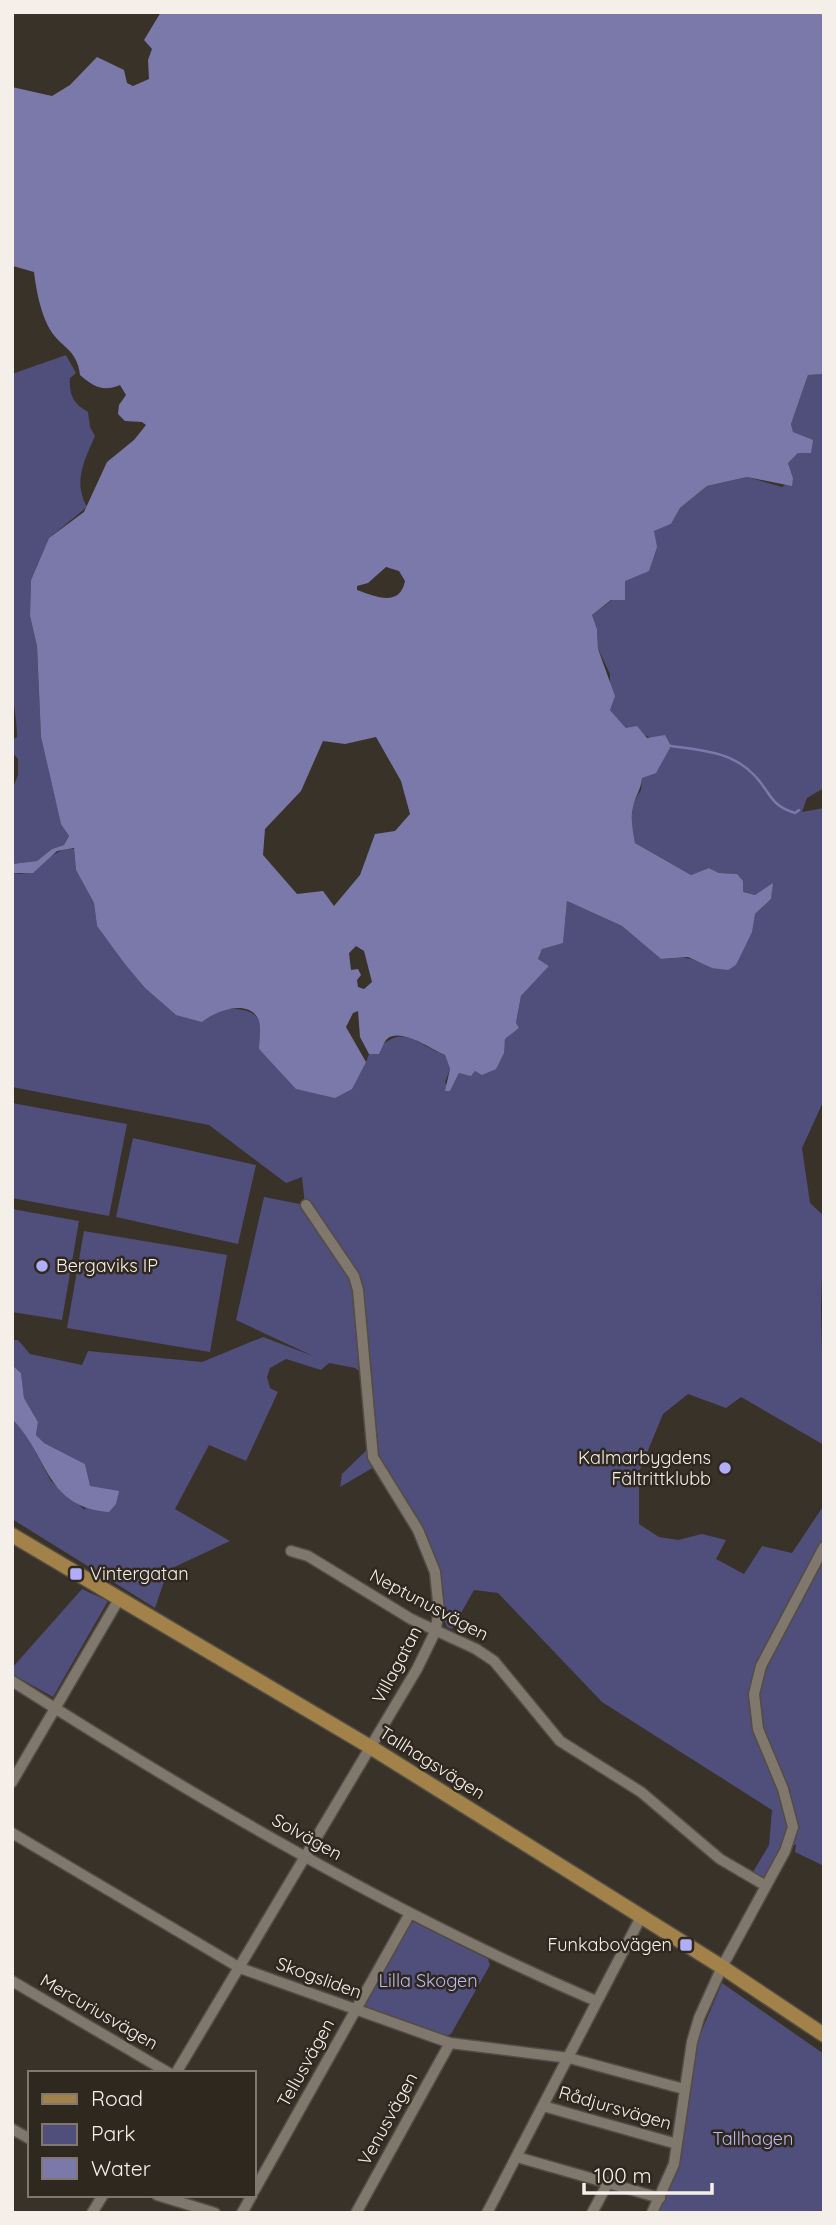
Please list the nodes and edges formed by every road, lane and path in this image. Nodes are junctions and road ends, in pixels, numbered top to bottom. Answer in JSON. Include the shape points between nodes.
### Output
{"nodes":[{"id":1,"x":306,"y":1205,"type":"dead end"},
{"id":2,"x":12,"y":1535,"type":"edge"},
{"id":3,"x":824,"y":1547,"type":"edge"},
{"id":4,"x":291,"y":1550,"type":"dead end"},
{"id":5,"x":119,"y":1599,"type":"junction"},
{"id":6,"x":435,"y":1632,"type":"junction"},
{"id":7,"x":12,"y":1681,"type":"edge"},
{"id":8,"x":55,"y":1706,"type":"junction"},
{"id":9,"x":372,"y":1748,"type":"junction"},
{"id":10,"x":12,"y":1782,"type":"edge"},
{"id":11,"x":12,"y":1833,"type":"edge"},
{"id":12,"x":307,"y":1857,"type":"junction"},
{"id":13,"x":766,"y":1886,"type":"junction"},
{"id":14,"x":409,"y":1915,"type":"junction"},
{"id":15,"x":641,"y":1917,"type":"junction"},
{"id":16,"x":722,"y":1967,"type":"junction"},
{"id":17,"x":240,"y":1968,"type":"junction"},
{"id":18,"x":12,"y":1981,"type":"edge"},
{"id":19,"x":766,"y":1996,"type":"junction"},
{"id":20,"x":596,"y":2001,"type":"junction"},
{"id":21,"x":356,"y":2010,"type":"junction"},
{"id":22,"x":824,"y":2027,"type":"edge"},
{"id":23,"x":824,"y":2035,"type":"edge"},
{"id":24,"x":450,"y":2043,"type":"junction"},
{"id":25,"x":569,"y":2058,"type":"junction"},
{"id":26,"x":166,"y":2071,"type":"edge"},
{"id":27,"x":177,"y":2071,"type":"edge"},
{"id":28,"x":684,"y":2089,"type":"junction"},
{"id":29,"x":543,"y":2106,"type":"junction"},
{"id":30,"x":12,"y":2129,"type":"edge"},
{"id":31,"x":28,"y":2138,"type":"edge"},
{"id":32,"x":677,"y":2144,"type":"junction"},
{"id":33,"x":517,"y":2157,"type":"junction"},
{"id":34,"x":608,"y":2183,"type":"junction"},
{"id":35,"x":256,"y":2188,"type":"edge"},
{"id":36,"x":102,"y":2197,"type":"edge"},
{"id":37,"x":163,"y":2197,"type":"edge"},
{"id":38,"x":251,"y":2197,"type":"edge"},
{"id":39,"x":660,"y":2198,"type":"junction"},
{"id":40,"x":92,"y":2213,"type":"edge"},
{"id":41,"x":215,"y":2213,"type":"edge"},
{"id":42,"x":242,"y":2213,"type":"edge"},
{"id":43,"x":356,"y":2213,"type":"edge"},
{"id":44,"x":487,"y":2213,"type":"edge"},
{"id":45,"x":592,"y":2213,"type":"edge"},
{"id":46,"x":652,"y":2213,"type":"edge"}],
"edges":[{"from":1,"to":6,"type":"street","name":"Villagatan","via":[[354,1276],[373,1457],[418,1530],[435,1572],[439,1611]]},
{"from":2,"to":5,"type":"main road","name":"Tallhagsvägen"},
{"from":3,"to":13,"type":"street","via":[[761,1666],[754,1694],[758,1729],[793,1827]]},
{"from":4,"to":6,"type":"street","name":"Neptunusvägen"},
{"from":5,"to":8,"type":"street"},
{"from":5,"to":9,"type":"main road","name":"Tallhagsvägen"},
{"from":6,"to":9,"type":"street","name":"Villagatan"},
{"from":6,"to":13,"type":"street","name":"Neptunusvägen","via":[[494,1661],[560,1741],[641,1791],[720,1859]]},
{"from":7,"to":8,"type":"street","name":"Solvägen"},
{"from":8,"to":10,"type":"street"},
{"from":8,"to":12,"type":"street","name":"Solvägen"},
{"from":9,"to":12,"type":"street","name":"Villagatan"},
{"from":9,"to":15,"type":"main road","name":"Tallhagsvägen"},
{"from":11,"to":17,"type":"street","name":"Skogsliden"},
{"from":12,"to":14,"type":"street","name":"Solvägen"},
{"from":12,"to":17,"type":"street","name":"Villagatan"},
{"from":13,"to":16,"type":"street"},
{"from":14,"to":20,"type":"street","name":"Solvägen"},
{"from":14,"to":21,"type":"street","name":"Tellusvägen"},
{"from":15,"to":16,"type":"main road","name":"Tallhagsvägen"},
{"from":15,"to":20,"type":"street"},
{"from":16,"to":19,"type":"main road","name":"Tallhagsvägen"},
{"from":16,"to":28,"type":"street","via":[[692,2042]]},
{"from":17,"to":21,"type":"street","name":"Skogsliden"},
{"from":17,"to":27,"type":"street","name":"Villagatan"},
{"from":18,"to":26,"type":"street","name":"Mercuriusvägen"},
{"from":19,"to":22,"type":"main road"},
{"from":19,"to":23,"type":"main road","name":"Tallhagsvägen"},
{"from":20,"to":25,"type":"street"},
{"from":21,"to":24,"type":"street","name":"Skogsliden"},
{"from":21,"to":35,"type":"street","name":"Tellusvägen"},
{"from":24,"to":25,"type":"street","name":"Skogsliden"},
{"from":24,"to":43,"type":"street","name":"Venusvägen"},
{"from":25,"to":28,"type":"street","name":"Skogsliden"},
{"from":25,"to":29,"type":"street"},
{"from":28,"to":32,"type":"street"},
{"from":29,"to":32,"type":"street","name":"Rådjursvägen"},
{"from":29,"to":33,"type":"street"},
{"from":30,"to":31,"type":"street"},
{"from":32,"to":39,"type":"street"},
{"from":33,"to":34,"type":"street"},
{"from":33,"to":44,"type":"street"},
{"from":34,"to":39,"type":"street"},
{"from":34,"to":45,"type":"street"},
{"from":36,"to":40,"type":"street"},
{"from":37,"to":41,"type":"street"},
{"from":38,"to":42,"type":"street","name":"Tellusvägen"},
{"from":39,"to":46,"type":"street"}]}
